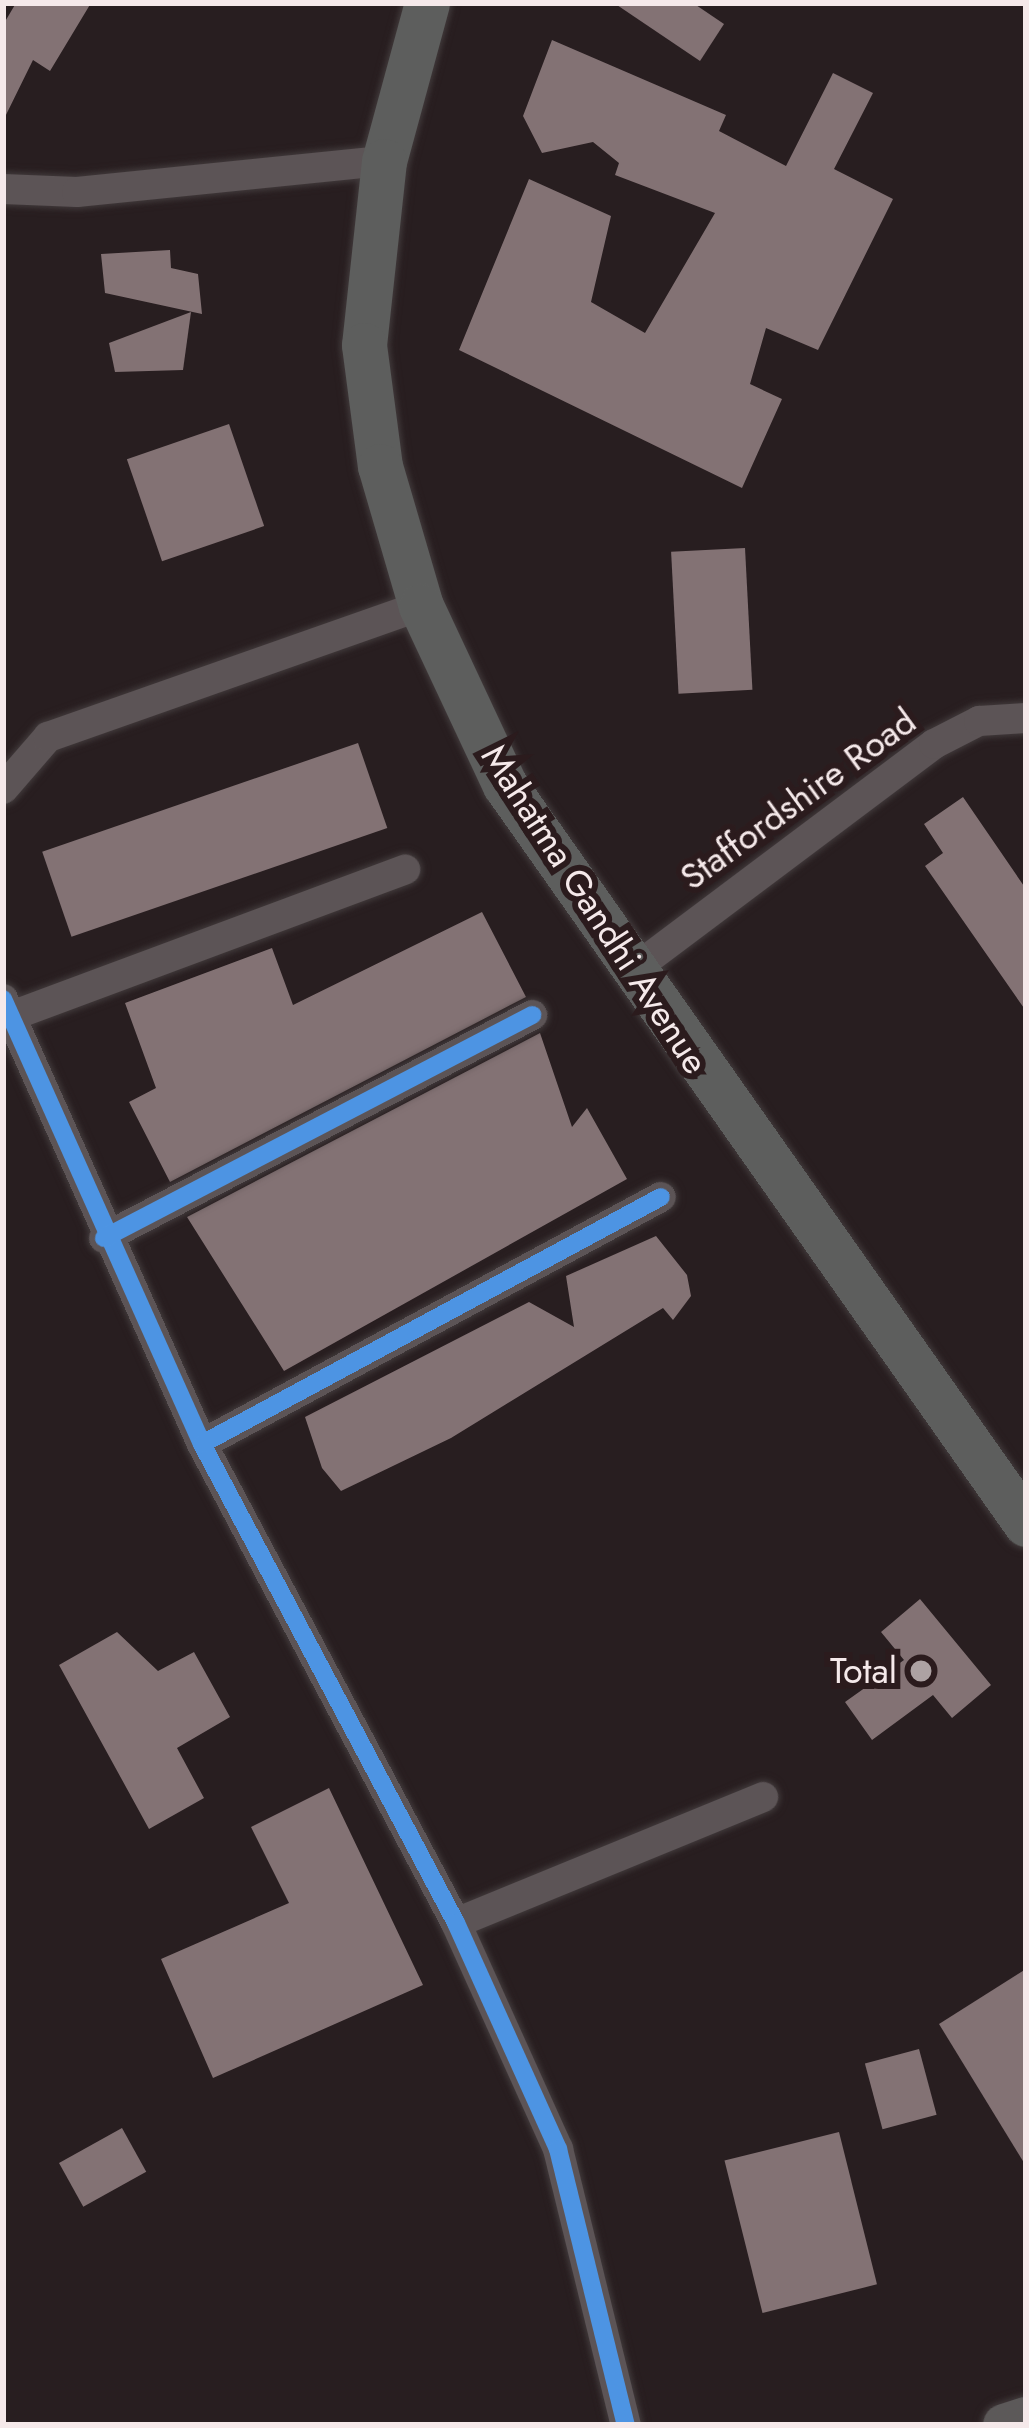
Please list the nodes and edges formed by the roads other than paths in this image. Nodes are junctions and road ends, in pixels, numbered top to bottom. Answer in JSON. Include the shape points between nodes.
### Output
{"nodes":[{"id":1,"x":427,"y":3,"type":"edge"},
{"id":2,"x":384,"y":161,"type":"junction"},
{"id":3,"x":3,"y":189,"type":"edge"},
{"id":4,"x":422,"y":606,"type":"junction"},
{"id":5,"x":1026,"y":718,"type":"edge"},
{"id":6,"x":3,"y":789,"type":"edge"},
{"id":7,"x":405,"y":870,"type":"dead end"},
{"id":8,"x":629,"y":973,"type":"junction"},
{"id":9,"x":5,"y":1008,"type":"edge"},
{"id":10,"x":532,"y":1015,"type":"dead end"},
{"id":11,"x":661,"y":1197,"type":"dead end"},
{"id":12,"x":104,"y":1238,"type":"junction"},
{"id":13,"x":202,"y":1444,"type":"junction"},
{"id":14,"x":1026,"y":1525,"type":"edge"},
{"id":15,"x":763,"y":1797,"type":"dead end"},
{"id":16,"x":456,"y":1923,"type":"junction"},
{"id":17,"x":1026,"y":2418,"type":"edge"},
{"id":18,"x":626,"y":2425,"type":"edge"},
{"id":19,"x":1004,"y":2425,"type":"edge"}],
"edges":[{"from":1,"to":2,"type":"main road","name":"Mahatma Gandhi Avenue"},
{"from":2,"to":3,"type":"street","via":[[77,192]]},
{"from":2,"to":4,"type":"main road","name":"Mahatma Gandhi Avenue","via":[[368,406]]},
{"from":4,"to":6,"type":"street","via":[[48,736]]},
{"from":4,"to":8,"type":"main road","name":"Mahatma Gandhi Avenue","via":[[505,785]]},
{"from":5,"to":8,"type":"street","name":"Staffordshire Road","via":[[979,722],[934,744]]},
{"from":7,"to":9,"type":"street"},
{"from":8,"to":14,"type":"main road","name":"Mahatma Gandhi Avenue"},
{"from":9,"to":12,"type":"street"},
{"from":10,"to":12,"type":"street"},
{"from":11,"to":13,"type":"street"},
{"from":12,"to":13,"type":"street"},
{"from":13,"to":16,"type":"street"},
{"from":15,"to":16,"type":"street"},
{"from":16,"to":18,"type":"street","via":[[558,2149]]},
{"from":17,"to":19,"type":"main road"}]}
